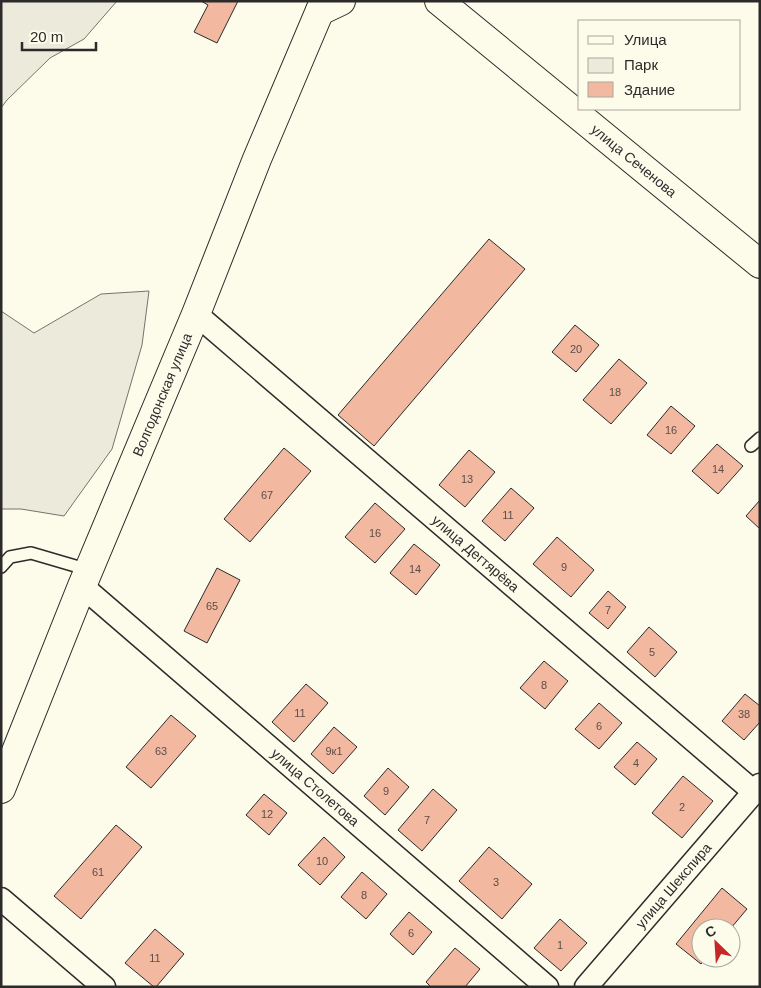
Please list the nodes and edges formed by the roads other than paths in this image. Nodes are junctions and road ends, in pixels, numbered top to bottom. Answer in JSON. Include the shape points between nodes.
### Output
{"nodes":[{"id":1,"x":438,"y":2,"type":"edge"},
{"id":2,"x":329,"y":5,"type":"edge"},
{"id":3,"x":760,"y":264,"type":"edge"},
{"id":4,"x":196,"y":314,"type":"junction"},
{"id":5,"x":760,"y":438,"type":"edge"},
{"id":6,"x":751,"y":446,"type":"dead end"},
{"id":7,"x":1,"y":567,"type":"edge"},
{"id":8,"x":85,"y":578,"type":"junction"},
{"id":9,"x":757,"y":788,"type":"edge"},
{"id":10,"x":1,"y":789,"type":"edge"},
{"id":11,"x":1,"y":899,"type":"edge"},
{"id":12,"x":104,"y":987,"type":"edge"},
{"id":13,"x":547,"y":987,"type":"edge"},
{"id":14,"x":586,"y":987,"type":"edge"}],
"edges":[{"from":1,"to":3,"type":"main road","name":"улица Сеченова"},
{"from":2,"to":4,"type":"main road","name":"Волгодонская улица","via":[[258,159]]},
{"from":4,"to":8,"type":"main road","name":"Волгодонская улица"},
{"from":4,"to":9,"type":"street","name":"улица Дегтярёва"},
{"from":5,"to":6,"type":"lane"},
{"from":7,"to":8,"type":"lane","via":[[10,557],[31,553]]},
{"from":8,"to":10,"type":"main road","name":"Волгодонская улица"},
{"from":8,"to":13,"type":"street","name":"улица Столетова"},
{"from":9,"to":14,"type":"street","name":"улица Шекспира"},
{"from":11,"to":12,"type":"street"}]}
